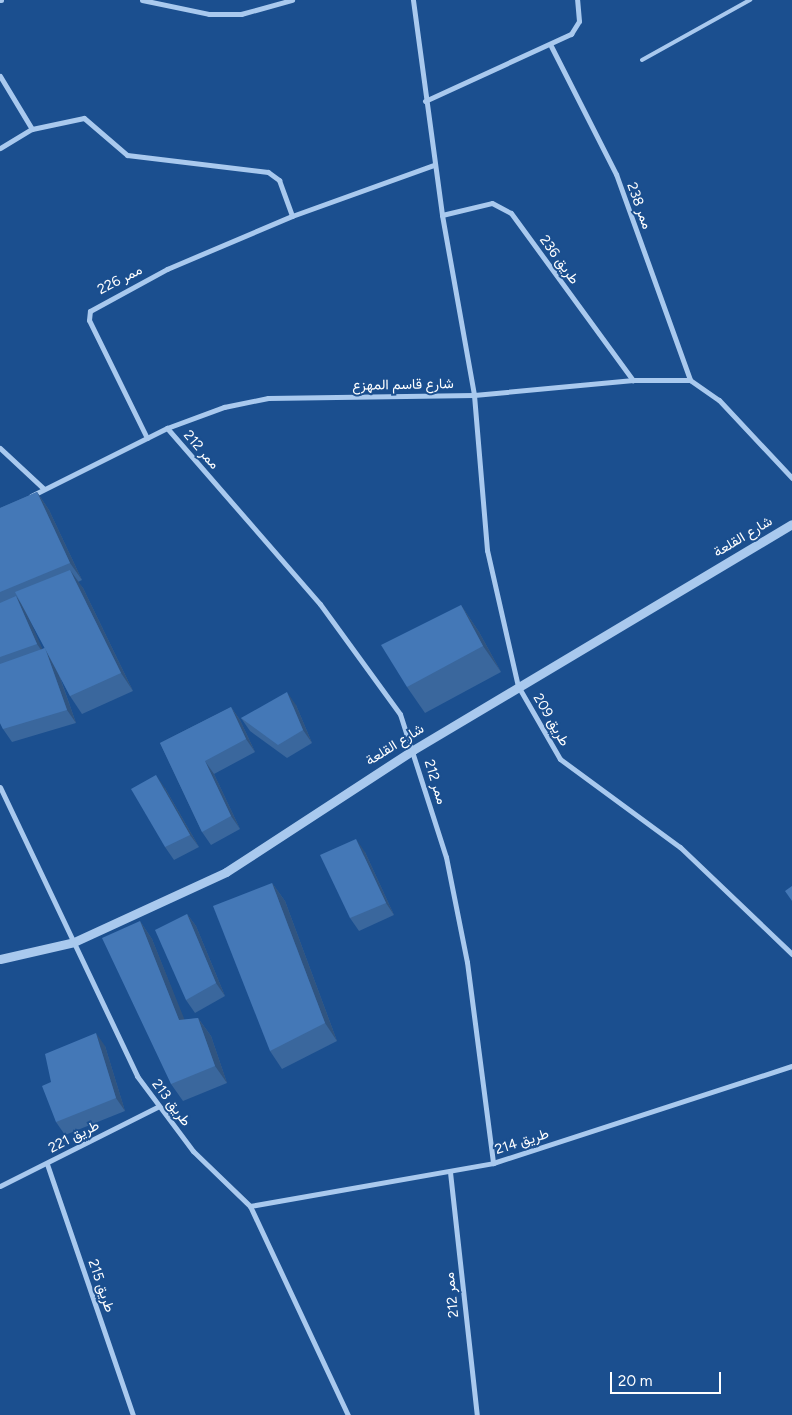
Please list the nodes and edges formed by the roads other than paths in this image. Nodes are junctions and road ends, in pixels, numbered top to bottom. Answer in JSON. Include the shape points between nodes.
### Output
{"nodes":[{"id":1,"x":142,"y":0,"type":"edge"},
{"id":2,"x":292,"y":0,"type":"edge"},
{"id":3,"x":413,"y":0,"type":"edge"},
{"id":4,"x":577,"y":0,"type":"edge"},
{"id":5,"x":750,"y":0,"type":"edge"},
{"id":6,"x":552,"y":46,"type":"junction"},
{"id":7,"x":642,"y":60,"type":"dead end"},
{"id":8,"x":0,"y":76,"type":"edge"},
{"id":9,"x":425,"y":101,"type":"junction"},
{"id":10,"x":32,"y":129,"type":"junction"},
{"id":11,"x":0,"y":148,"type":"edge"},
{"id":12,"x":434,"y":166,"type":"junction"},
{"id":13,"x":442,"y":215,"type":"junction"},
{"id":14,"x":292,"y":216,"type":"junction"},
{"id":15,"x":633,"y":380,"type":"junction"},
{"id":16,"x":690,"y":380,"type":"junction"},
{"id":17,"x":474,"y":395,"type":"junction"},
{"id":18,"x":167,"y":428,"type":"junction"},
{"id":19,"x":146,"y":438,"type":"junction"},
{"id":20,"x":0,"y":448,"type":"edge"},
{"id":21,"x":792,"y":478,"type":"edge"},
{"id":22,"x":44,"y":489,"type":"junction"},
{"id":23,"x":22,"y":501,"type":"edge"},
{"id":24,"x":792,"y":524,"type":"edge"},
{"id":25,"x":518,"y":686,"type":"junction"},
{"id":26,"x":413,"y":750,"type":"junction"},
{"id":27,"x":0,"y":787,"type":"edge"},
{"id":28,"x":74,"y":942,"type":"junction"},
{"id":29,"x":792,"y":954,"type":"edge"},
{"id":30,"x":0,"y":959,"type":"edge"},
{"id":31,"x":792,"y":1066,"type":"edge"},
{"id":32,"x":157,"y":1107,"type":"junction"},
{"id":33,"x":493,"y":1163,"type":"junction"},
{"id":34,"x":47,"y":1164,"type":"junction"},
{"id":35,"x":450,"y":1172,"type":"junction"},
{"id":36,"x":0,"y":1186,"type":"edge"},
{"id":37,"x":250,"y":1206,"type":"junction"},
{"id":38,"x":133,"y":1415,"type":"edge"},
{"id":39,"x":348,"y":1415,"type":"edge"},
{"id":40,"x":477,"y":1415,"type":"edge"}],
"edges":[{"from":1,"to":2,"type":"street","via":[[209,14],[241,14]]},
{"from":3,"to":9,"type":"street"},
{"from":4,"to":6,"type":"street","via":[[576,28]]},
{"from":5,"to":7,"type":"lane"},
{"from":6,"to":9,"type":"street"},
{"from":6,"to":16,"type":"street","name":"ممر 238","via":[[616,174]]},
{"from":8,"to":10,"type":"street"},
{"from":9,"to":12,"type":"street"},
{"from":10,"to":11,"type":"street"},
{"from":10,"to":14,"type":"street","via":[[84,118],[127,155],[268,172],[278,180]]},
{"from":12,"to":13,"type":"street"},
{"from":12,"to":14,"type":"street","name":"ممر 226"},
{"from":13,"to":15,"type":"street","name":"طريق 236","via":[[492,203],[511,213]]},
{"from":13,"to":17,"type":"street"},
{"from":14,"to":19,"type":"street","name":"ممر 226","via":[[167,269],[90,311],[89,320]]},
{"from":15,"to":16,"type":"street","name":"شارع قاسم المهزع"},
{"from":15,"to":17,"type":"street","name":"شارع قاسم المهزع"},
{"from":16,"to":21,"type":"street","via":[[719,400]]},
{"from":17,"to":18,"type":"street","name":"شارع قاسم المهزع","via":[[268,398],[224,407]]},
{"from":17,"to":25,"type":"street","name":"طريق 209","via":[[487,550]]},
{"from":18,"to":19,"type":"street","name":"شارع قاسم المهزع"},
{"from":18,"to":26,"type":"street","name":"ممر 212","via":[[320,604],[400,714]]},
{"from":19,"to":22,"type":"street","name":"شارع قاسم المهزع"},
{"from":20,"to":22,"type":"street"},
{"from":22,"to":23,"type":"street","name":"شارع قاسم المهزع"},
{"from":24,"to":25,"type":"street","name":"شارع القلعة"},
{"from":25,"to":26,"type":"street","name":"شارع القلعة"},
{"from":25,"to":29,"type":"street","name":"طريق 209","via":[[560,759],[680,847]]},
{"from":26,"to":28,"type":"street","name":"شارع القلعة","via":[[226,872]]},
{"from":26,"to":33,"type":"street","name":"ممر 212","via":[[446,857],[467,962]]},
{"from":27,"to":28,"type":"street","name":"طريق 213"},
{"from":28,"to":30,"type":"street","name":"شارع القلعة"},
{"from":28,"to":32,"type":"street","name":"طريق 213","via":[[137,1076]]},
{"from":31,"to":33,"type":"street","name":"طريق 214"},
{"from":32,"to":34,"type":"street","name":"طريق 221"},
{"from":32,"to":37,"type":"street","name":"طريق 213"},
{"from":33,"to":35,"type":"street","name":"طريق 214"},
{"from":34,"to":36,"type":"street","name":"طريق 221"},
{"from":34,"to":38,"type":"street","name":"طريق 215"},
{"from":35,"to":37,"type":"street","name":"طريق 214"},
{"from":35,"to":40,"type":"street","name":"ممر 212"},
{"from":37,"to":39,"type":"street","name":"طريق 213"}]}
